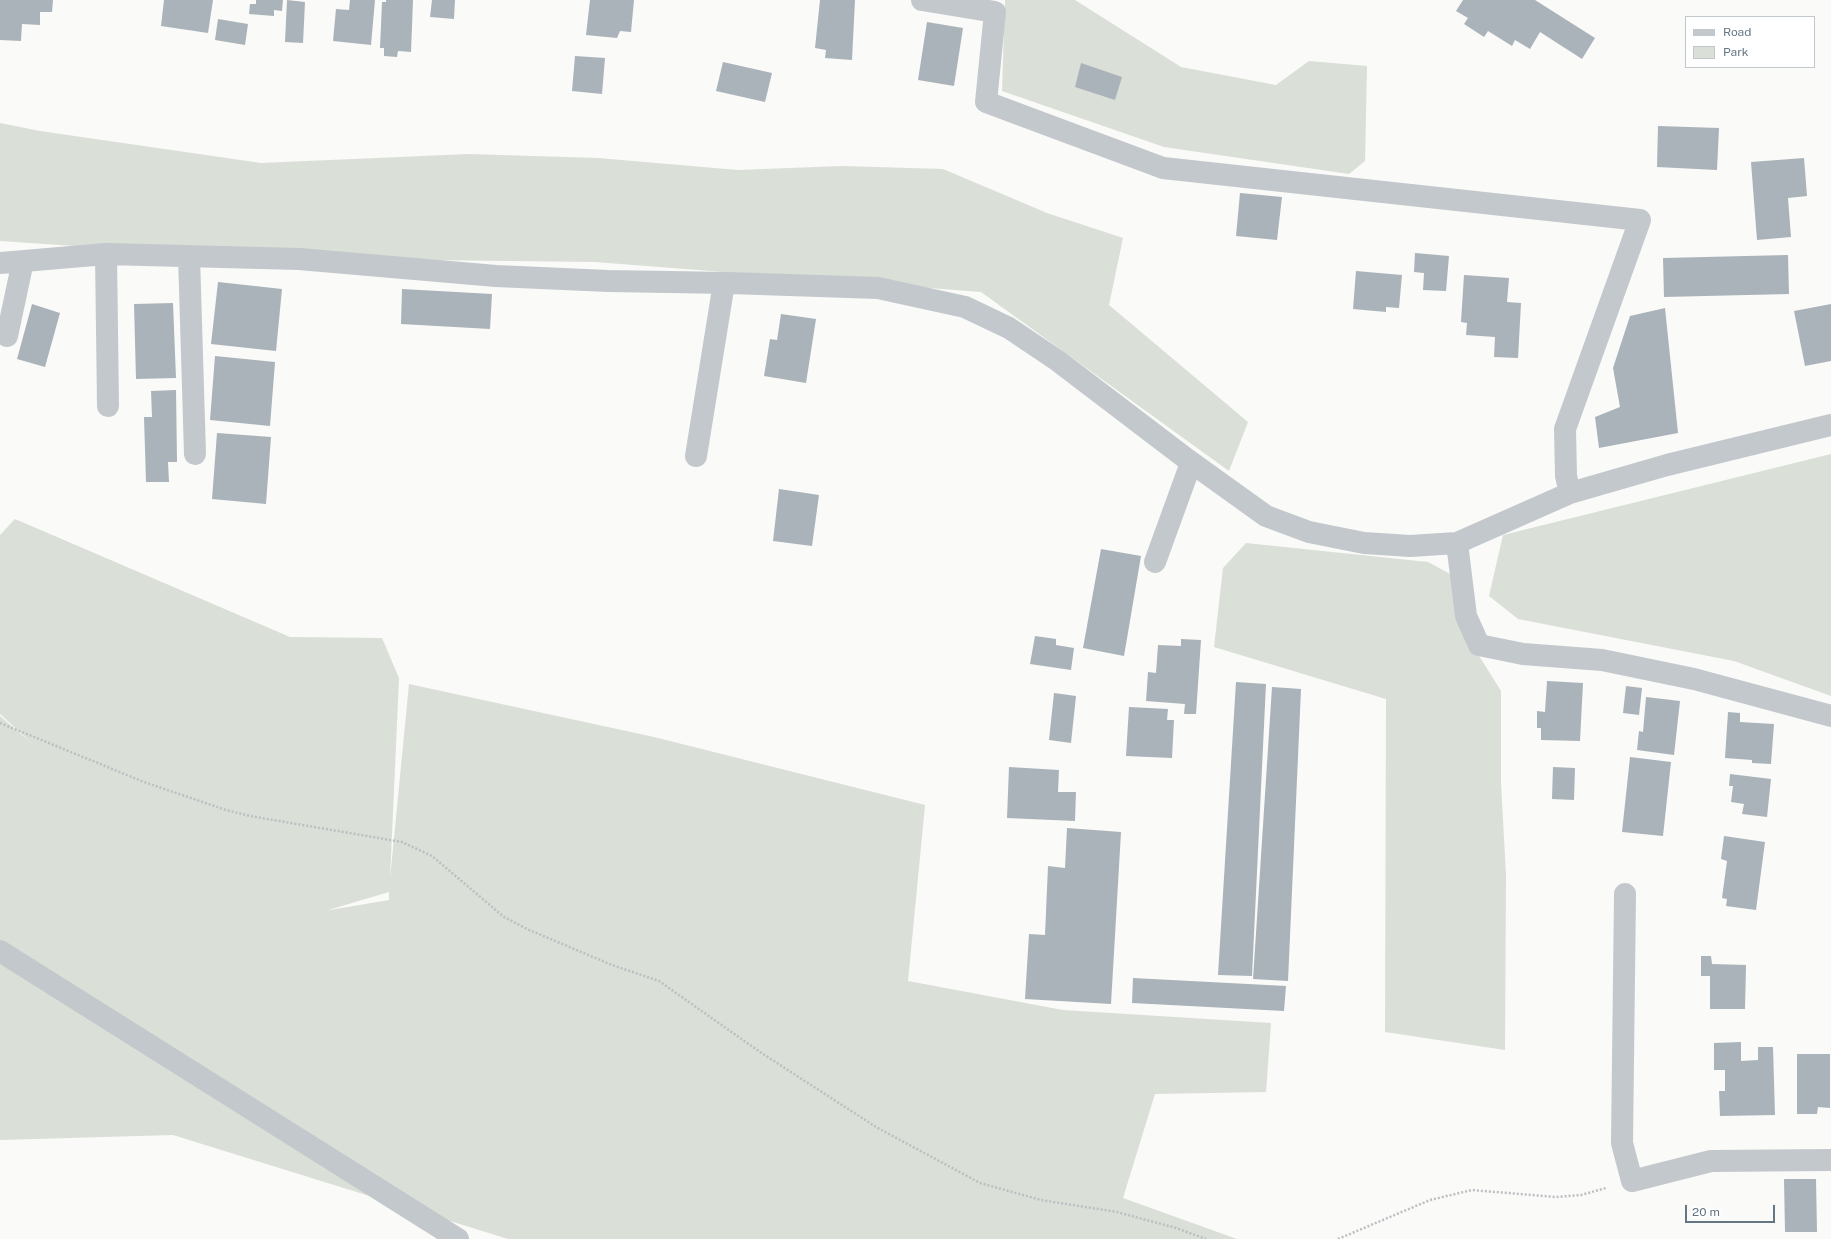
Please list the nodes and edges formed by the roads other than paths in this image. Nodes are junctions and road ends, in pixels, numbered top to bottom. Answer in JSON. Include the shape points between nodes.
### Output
{"nodes":[{"id":1,"x":922,"y":0,"type":"edge"},
{"id":2,"x":106,"y":254,"type":"junction"},
{"id":3,"x":189,"y":256,"type":"junction"},
{"id":4,"x":23,"y":261,"type":"junction"},
{"id":5,"x":0,"y":262,"type":"edge"},
{"id":6,"x":724,"y":283,"type":"junction"},
{"id":7,"x":7,"y":336,"type":"dead end"},
{"id":8,"x":108,"y":406,"type":"dead end"},
{"id":9,"x":1831,"y":425,"type":"edge"},
{"id":10,"x":194,"y":454,"type":"dead end"},
{"id":11,"x":696,"y":456,"type":"dead end"},
{"id":12,"x":1191,"y":463,"type":"junction"},
{"id":13,"x":1570,"y":493,"type":"junction"},
{"id":14,"x":1457,"y":543,"type":"junction"},
{"id":15,"x":1155,"y":562,"type":"dead end"},
{"id":16,"x":1831,"y":716,"type":"edge"},
{"id":17,"x":1625,"y":894,"type":"dead end"},
{"id":18,"x":0,"y":951,"type":"edge"},
{"id":19,"x":1831,"y":1160,"type":"edge"},
{"id":20,"x":458,"y":1239,"type":"edge"}],
"edges":[{"from":1,"to":13,"type":"street","via":[[995,12],[986,102],[1163,168],[1640,220],[1565,430],[1566,476]]},
{"from":2,"to":3,"type":"street"},
{"from":2,"to":4,"type":"street"},
{"from":2,"to":8,"type":"street"},
{"from":3,"to":6,"type":"street","via":[[299,258],[496,276]]},
{"from":3,"to":10,"type":"street"},
{"from":4,"to":5,"type":"street"},
{"from":4,"to":7,"type":"street"},
{"from":6,"to":11,"type":"street"},
{"from":6,"to":12,"type":"street","via":[[878,288],[965,308],[1010,328],[1058,361]]},
{"from":9,"to":13,"type":"street","via":[[1667,465]]},
{"from":12,"to":14,"type":"street","via":[[1266,516],[1309,532],[1372,543],[1410,546]]},
{"from":12,"to":15,"type":"street"},
{"from":13,"to":14,"type":"street"},
{"from":14,"to":16,"type":"street","via":[[1466,616],[1479,645],[1523,654],[1602,660],[1694,678]]},
{"from":17,"to":19,"type":"street","via":[[1622,1142],[1632,1181],[1711,1161]]},
{"from":18,"to":20,"type":"street"}]}
